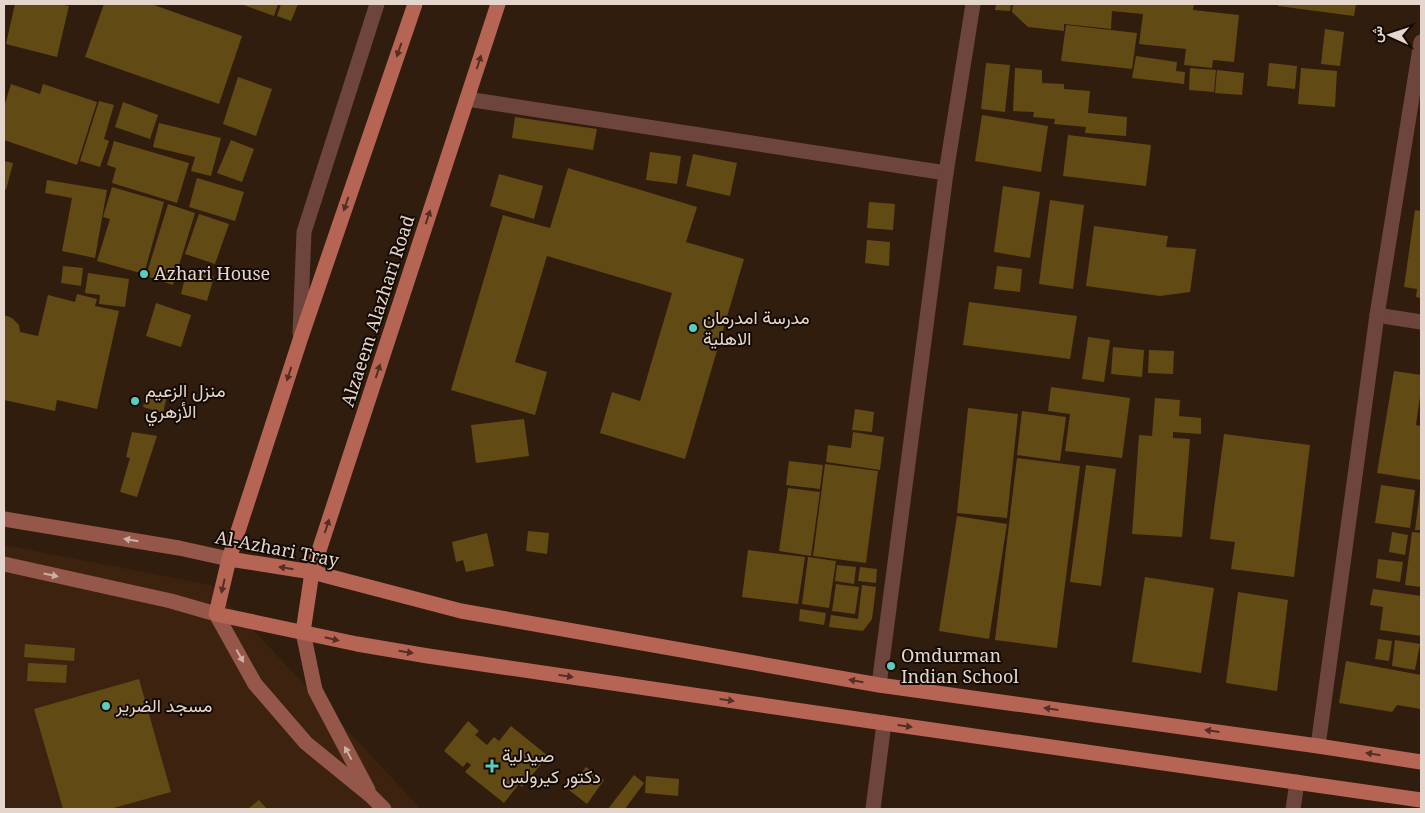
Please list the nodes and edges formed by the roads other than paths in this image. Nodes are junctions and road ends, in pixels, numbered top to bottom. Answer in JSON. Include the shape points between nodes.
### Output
{"nodes":[{"id":1,"x":377,"y":4,"type":"edge"},
{"id":2,"x":415,"y":4,"type":"edge"},
{"id":3,"x":498,"y":4,"type":"edge"},
{"id":4,"x":973,"y":4,"type":"edge"},
{"id":5,"x":1421,"y":42,"type":"edge"},
{"id":6,"x":466,"y":99,"type":"junction"},
{"id":7,"x":946,"y":174,"type":"junction"},
{"id":8,"x":1377,"y":315,"type":"junction"},
{"id":9,"x":1421,"y":322,"type":"edge"},
{"id":10,"x":300,"y":340,"type":"junction"},
{"id":11,"x":4,"y":519,"type":"edge"},
{"id":12,"x":229,"y":558,"type":"junction"},
{"id":13,"x":4,"y":564,"type":"edge"},
{"id":14,"x":312,"y":572,"type":"junction"},
{"id":15,"x":216,"y":614,"type":"junction"},
{"id":16,"x":303,"y":632,"type":"junction"},
{"id":17,"x":879,"y":685,"type":"junction"},
{"id":18,"x":884,"y":723,"type":"junction"},
{"id":19,"x":1318,"y":746,"type":"junction"},
{"id":20,"x":1421,"y":762,"type":"edge"},
{"id":21,"x":1297,"y":782,"type":"junction"},
{"id":22,"x":371,"y":796,"type":"junction"},
{"id":23,"x":1421,"y":800,"type":"edge"},
{"id":24,"x":384,"y":809,"type":"edge"},
{"id":25,"x":873,"y":809,"type":"edge"},
{"id":26,"x":1293,"y":809,"type":"edge"}],
"edges":[{"from":1,"to":10,"type":"street","via":[[304,232]]},
{"from":2,"to":10,"type":"main road","one_way":true},
{"from":6,"to":3,"type":"main road","name":"Alzaeem Alazhari Road","one_way":true},
{"from":4,"to":7,"type":"street"},
{"from":5,"to":8,"type":"street"},
{"from":6,"to":7,"type":"street"},
{"from":14,"to":6,"type":"main road","name":"Alzaeem Alazhari Road","one_way":true},
{"from":7,"to":17,"type":"street"},
{"from":8,"to":9,"type":"street"},
{"from":8,"to":19,"type":"street"},
{"from":10,"to":12,"type":"main road","one_way":true},
{"from":12,"to":11,"type":"main road","name":"Al-Azhari Tray","one_way":true},
{"from":14,"to":12,"type":"main road","name":"Al-Azhari Tray","one_way":true},
{"from":12,"to":15,"type":"main road","one_way":true},
{"from":13,"to":15,"type":"main road","one_way":true},
{"from":14,"to":16,"type":"main road","name":"Alzaeem Alazhari Road"},
{"from":17,"to":14,"type":"main road","name":"Al-Azhari Tray","one_way":true,"via":[[461,612]]},
{"from":15,"to":16,"type":"main road"},
{"from":15,"to":22,"type":"main road","one_way":true,"via":[[255,684],[306,743]]},
{"from":16,"to":18,"type":"main road","one_way":true,"via":[[358,644]]},
{"from":22,"to":16,"type":"main road","one_way":true,"via":[[315,690]]},
{"from":19,"to":17,"type":"main road","name":"Al-Azhari Tray","one_way":true},
{"from":18,"to":21,"type":"main road","one_way":true},
{"from":18,"to":25,"type":"street"},
{"from":20,"to":19,"type":"main road","name":"Al-Azhari Tray","one_way":true},
{"from":21,"to":23,"type":"main road"},
{"from":21,"to":26,"type":"street"},
{"from":22,"to":24,"type":"main road"}]}
